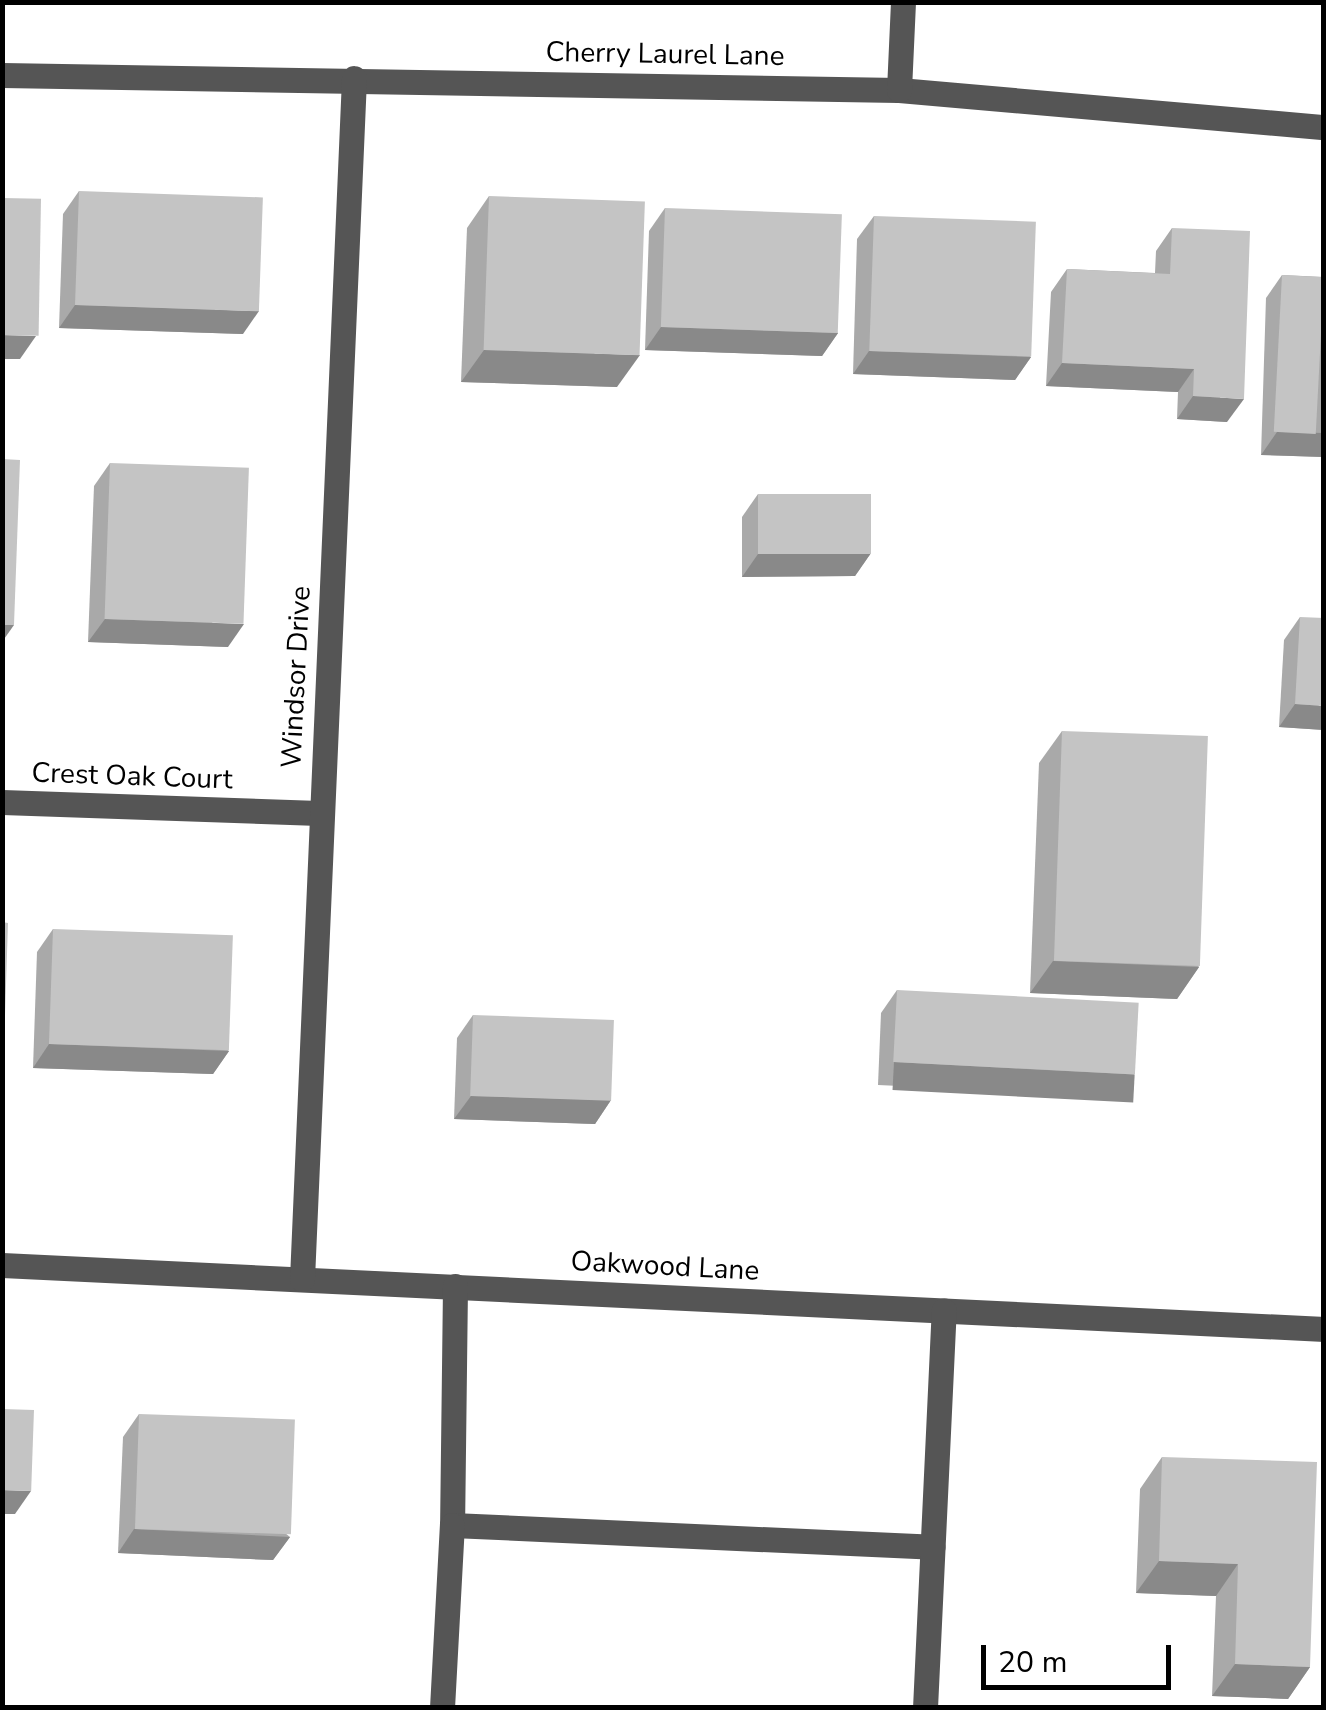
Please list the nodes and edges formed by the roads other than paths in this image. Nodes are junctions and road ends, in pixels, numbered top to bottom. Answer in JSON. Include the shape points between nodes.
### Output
{"nodes":[{"id":1,"x":903,"y":2,"type":"edge"},
{"id":2,"x":2,"y":75,"type":"edge"},
{"id":3,"x":354,"y":78,"type":"junction"},
{"id":4,"x":899,"y":90,"type":"junction"},
{"id":5,"x":1324,"y":126,"type":"edge"},
{"id":6,"x":2,"y":802,"type":"edge"},
{"id":7,"x":320,"y":813,"type":"junction"},
{"id":8,"x":2,"y":1265,"type":"edge"},
{"id":9,"x":302,"y":1279,"type":"junction"},
{"id":10,"x":455,"y":1286,"type":"junction"},
{"id":11,"x":944,"y":1310,"type":"junction"},
{"id":12,"x":1324,"y":1329,"type":"edge"},
{"id":13,"x":452,"y":1525,"type":"junction"},
{"id":14,"x":932,"y":1547,"type":"junction"},
{"id":15,"x":442,"y":1708,"type":"edge"},
{"id":16,"x":925,"y":1708,"type":"edge"}],
"edges":[{"from":1,"to":4,"type":"street"},
{"from":2,"to":3,"type":"street","name":"Cherry Laurel Lane"},
{"from":3,"to":4,"type":"street","name":"Cherry Laurel Lane"},
{"from":3,"to":7,"type":"street","name":"Windsor Drive"},
{"from":4,"to":5,"type":"street","name":"Cherry Laurel Lane"},
{"from":6,"to":7,"type":"street","name":"Crest Oak Court"},
{"from":7,"to":9,"type":"street","name":"Windsor Drive"},
{"from":8,"to":9,"type":"street","name":"Oakwood Lane"},
{"from":9,"to":10,"type":"street","name":"Oakwood Lane"},
{"from":10,"to":11,"type":"street","name":"Oakwood Lane"},
{"from":10,"to":13,"type":"street"},
{"from":11,"to":12,"type":"street","name":"Oakwood Lane"},
{"from":11,"to":14,"type":"street"},
{"from":13,"to":14,"type":"street"},
{"from":13,"to":15,"type":"street"},
{"from":14,"to":16,"type":"street"}]}
